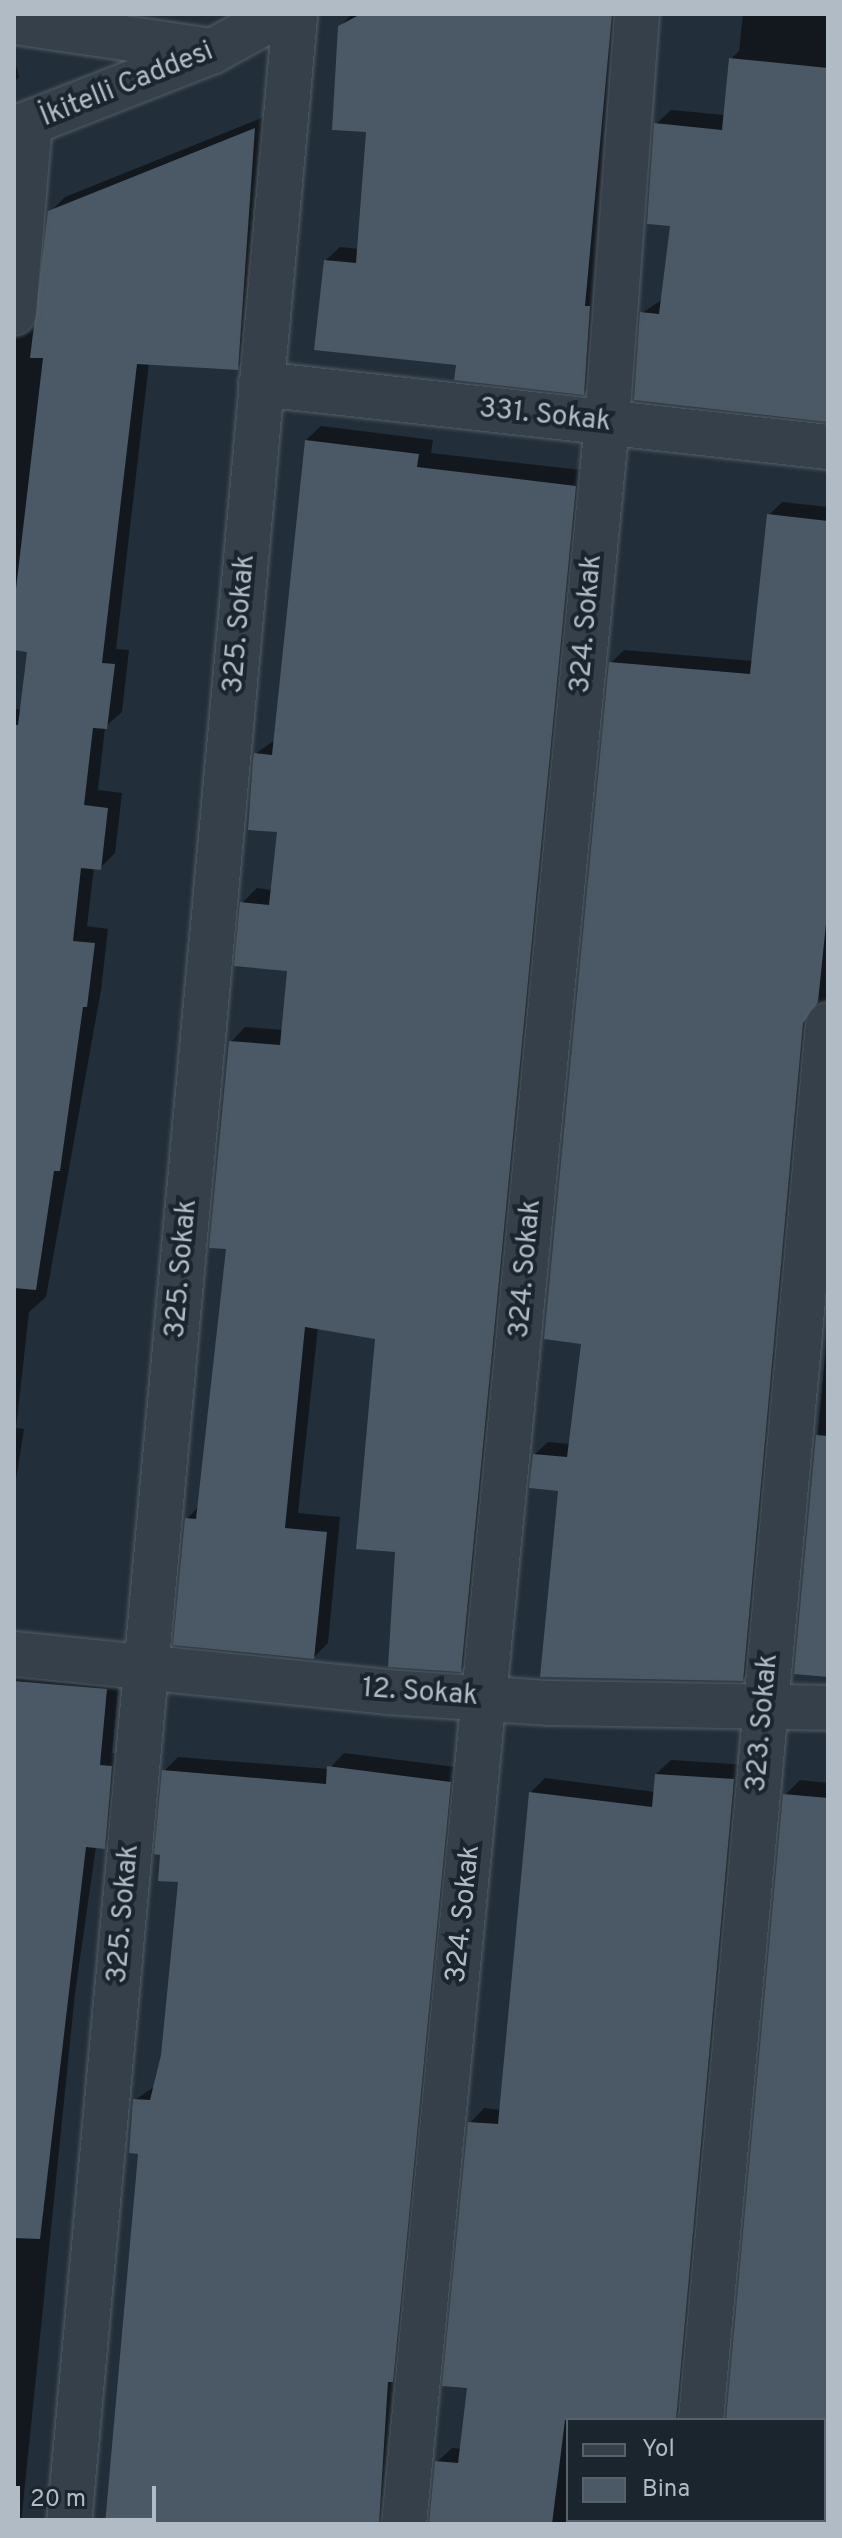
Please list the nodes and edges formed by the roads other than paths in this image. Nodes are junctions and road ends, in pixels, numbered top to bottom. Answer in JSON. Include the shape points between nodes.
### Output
{"nodes":[{"id":1,"x":280,"y":14,"type":"edge"},
{"id":2,"x":295,"y":14,"type":"edge"},
{"id":3,"x":637,"y":14,"type":"edge"},
{"id":4,"x":14,"y":22,"type":"edge"},
{"id":5,"x":213,"y":51,"type":"junction"},
{"id":6,"x":22,"y":127,"type":"edge"},
{"id":7,"x":14,"y":313,"type":"edge"},
{"id":8,"x":261,"y":384,"type":"junction"},
{"id":9,"x":607,"y":423,"type":"junction"},
{"id":10,"x":828,"y":447,"type":"edge"},
{"id":11,"x":828,"y":1025,"type":"edge"},
{"id":12,"x":14,"y":1654,"type":"edge"},
{"id":13,"x":146,"y":1668,"type":"junction"},
{"id":14,"x":485,"y":1697,"type":"junction"},
{"id":15,"x":764,"y":1705,"type":"junction"},
{"id":16,"x":828,"y":1708,"type":"edge"},
{"id":17,"x":701,"y":2418,"type":"edge"},
{"id":18,"x":69,"y":2524,"type":"edge"},
{"id":19,"x":404,"y":2524,"type":"edge"}],
"edges":[{"from":1,"to":5,"type":"street","name":"İkitelli Caddesi"},
{"from":2,"to":8,"type":"street","name":"325. Sokak"},
{"from":3,"to":9,"type":"street","name":"324. Sokak"},
{"from":4,"to":5,"type":"street"},
{"from":5,"to":6,"type":"street","name":"İkitelli Caddesi"},
{"from":6,"to":7,"type":"street"},
{"from":8,"to":9,"type":"street","name":"331. Sokak"},
{"from":8,"to":13,"type":"street","name":"325. Sokak"},
{"from":9,"to":10,"type":"street","name":"331. Sokak"},
{"from":9,"to":14,"type":"street","name":"324. Sokak"},
{"from":11,"to":15,"type":"street","name":"323. Sokak"},
{"from":12,"to":13,"type":"street","name":"12. Sokak"},
{"from":13,"to":14,"type":"street","name":"12. Sokak"},
{"from":13,"to":18,"type":"street","name":"325. Sokak"},
{"from":14,"to":15,"type":"street","name":"12. Sokak"},
{"from":14,"to":19,"type":"street","name":"324. Sokak"},
{"from":15,"to":16,"type":"street","name":"12. Sokak"},
{"from":15,"to":17,"type":"street","name":"323. Sokak"}]}
